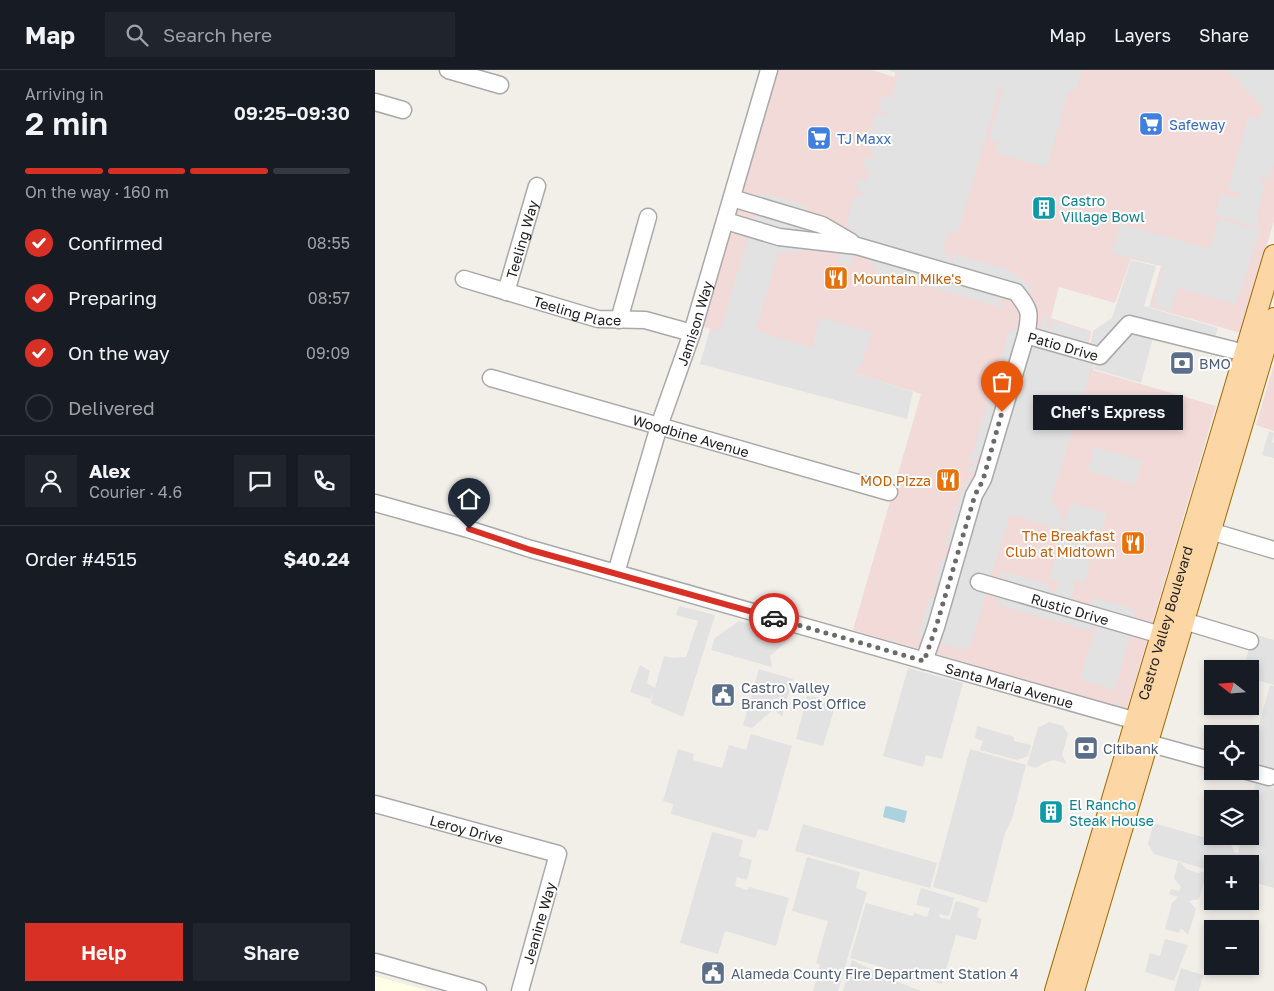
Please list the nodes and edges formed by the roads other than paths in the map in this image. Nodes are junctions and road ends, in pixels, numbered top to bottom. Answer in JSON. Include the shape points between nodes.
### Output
{"nodes":[{"id":1,"x":448,"y":70,"type":"edge"},
{"id":2,"x":769,"y":70,"type":"edge"},
{"id":3,"x":500,"y":85,"type":"dead end"},
{"id":4,"x":375,"y":102,"type":"edge"},
{"id":5,"x":403,"y":110,"type":"dead end"},
{"id":6,"x":537,"y":186,"type":"dead end"},
{"id":7,"x":732,"y":198,"type":"junction"},
{"id":8,"x":648,"y":217,"type":"dead end"},
{"id":9,"x":726,"y":221,"type":"junction"},
{"id":10,"x":857,"y":246,"type":"junction"},
{"id":11,"x":1274,"y":255,"type":"edge"},
{"id":12,"x":464,"y":279,"type":"dead end"},
{"id":13,"x":506,"y":292,"type":"junction"},
{"id":14,"x":1274,"y":318,"type":"edge"},
{"id":15,"x":619,"y":320,"type":"junction"},
{"id":16,"x":692,"y":333,"type":"junction"},
{"id":17,"x":1026,"y":335,"type":"junction"},
{"id":18,"x":1254,"y":353,"type":"junction"},
{"id":19,"x":491,"y":378,"type":"dead end"},
{"id":20,"x":659,"y":426,"type":"junction"},
{"id":21,"x":889,"y":492,"type":"dead end"},
{"id":22,"x":375,"y":503,"type":"edge"},
{"id":23,"x":1202,"y":528,"type":"junction"},
{"id":24,"x":1274,"y":550,"type":"edge"},
{"id":25,"x":616,"y":573,"type":"junction"},
{"id":26,"x":979,"y":582,"type":"dead end"},
{"id":27,"x":1184,"y":621,"type":"junction"},
{"id":28,"x":1161,"y":635,"type":"junction"},
{"id":29,"x":1250,"y":641,"type":"dead end"},
{"id":30,"x":924,"y":661,"type":"junction"},
{"id":31,"x":1145,"y":729,"type":"junction"},
{"id":32,"x":1204,"y":758,"type":"edge"},
{"id":33,"x":1259,"y":774,"type":"edge"},
{"id":34,"x":1269,"y":777,"type":"dead end"},
{"id":35,"x":375,"y":804,"type":"edge"},
{"id":36,"x":558,"y":854,"type":"joint"},
{"id":37,"x":375,"y":962,"type":"edge"},
{"id":38,"x":478,"y":991,"type":"edge"},
{"id":39,"x":520,"y":991,"type":"edge"},
{"id":40,"x":1055,"y":991,"type":"edge"},
{"id":41,"x":1074,"y":991,"type":"edge"}],
"edges":[{"from":1,"to":3,"type":"street"},
{"from":2,"to":7,"type":"street","name":"Jamison Way"},
{"from":4,"to":5,"type":"street"},
{"from":6,"to":13,"type":"street","name":"Teeling Way"},
{"from":7,"to":9,"type":"street","name":"Jamison Way"},
{"from":7,"to":10,"type":"street","name":"Patio Drive","via":[[821,225]]},
{"from":8,"to":15,"type":"street"},
{"from":9,"to":10,"type":"street","name":"Patio Drive","via":[[779,237]]},
{"from":9,"to":16,"type":"street","name":"Jamison Way"},
{"from":10,"to":17,"type":"street","name":"Patio Drive","via":[[1017,292],[1029,308]]},
{"from":11,"to":18,"type":"main road","name":"Castro Valley Boulevard"},
{"from":12,"to":13,"type":"street","name":"Teeling Place"},
{"from":13,"to":15,"type":"street","name":"Teeling Place","via":[[598,319]]},
{"from":14,"to":18,"type":"main road","name":"Castro Valley Boulevard"},
{"from":15,"to":16,"type":"street","name":"Teeling Place","via":[[645,320]]},
{"from":16,"to":20,"type":"street","name":"Jamison Way"},
{"from":17,"to":18,"type":"street","name":"Patio Drive","via":[[1100,356],[1129,324]]},
{"from":17,"to":30,"type":"street"},
{"from":18,"to":23,"type":"main road","name":"Castro Valley Boulevard"},
{"from":19,"to":20,"type":"street","name":"Woodbine Avenue"},
{"from":20,"to":21,"type":"street","name":"Woodbine Avenue"},
{"from":20,"to":25,"type":"street","name":"Jamison Way"},
{"from":22,"to":25,"type":"street","name":"Santa Maria Avenue"},
{"from":23,"to":24,"type":"street"},
{"from":23,"to":27,"type":"main road","name":"Castro Valley Boulevard"},
{"from":23,"to":28,"type":"main road","name":"Castro Valley Boulevard"},
{"from":25,"to":30,"type":"street","name":"Santa Maria Avenue"},
{"from":26,"to":28,"type":"street","name":"Rustic Drive"},
{"from":27,"to":29,"type":"street"},
{"from":27,"to":31,"type":"main road","name":"Castro Valley Boulevard"},
{"from":28,"to":31,"type":"main road","name":"Castro Valley Boulevard"},
{"from":30,"to":31,"type":"street","name":"Santa Maria Avenue"},
{"from":31,"to":32,"type":"street","name":"Santa Maria Avenue"},
{"from":31,"to":40,"type":"main road","name":"Castro Valley Boulevard"},
{"from":31,"to":41,"type":"main road","name":"Castro Valley Boulevard"},
{"from":33,"to":34,"type":"street"},
{"from":35,"to":36,"type":"street","name":"Leroy Drive"},
{"from":36,"to":39,"type":"street","name":"Jeanine Way"},
{"from":37,"to":38,"type":"street"}]}
